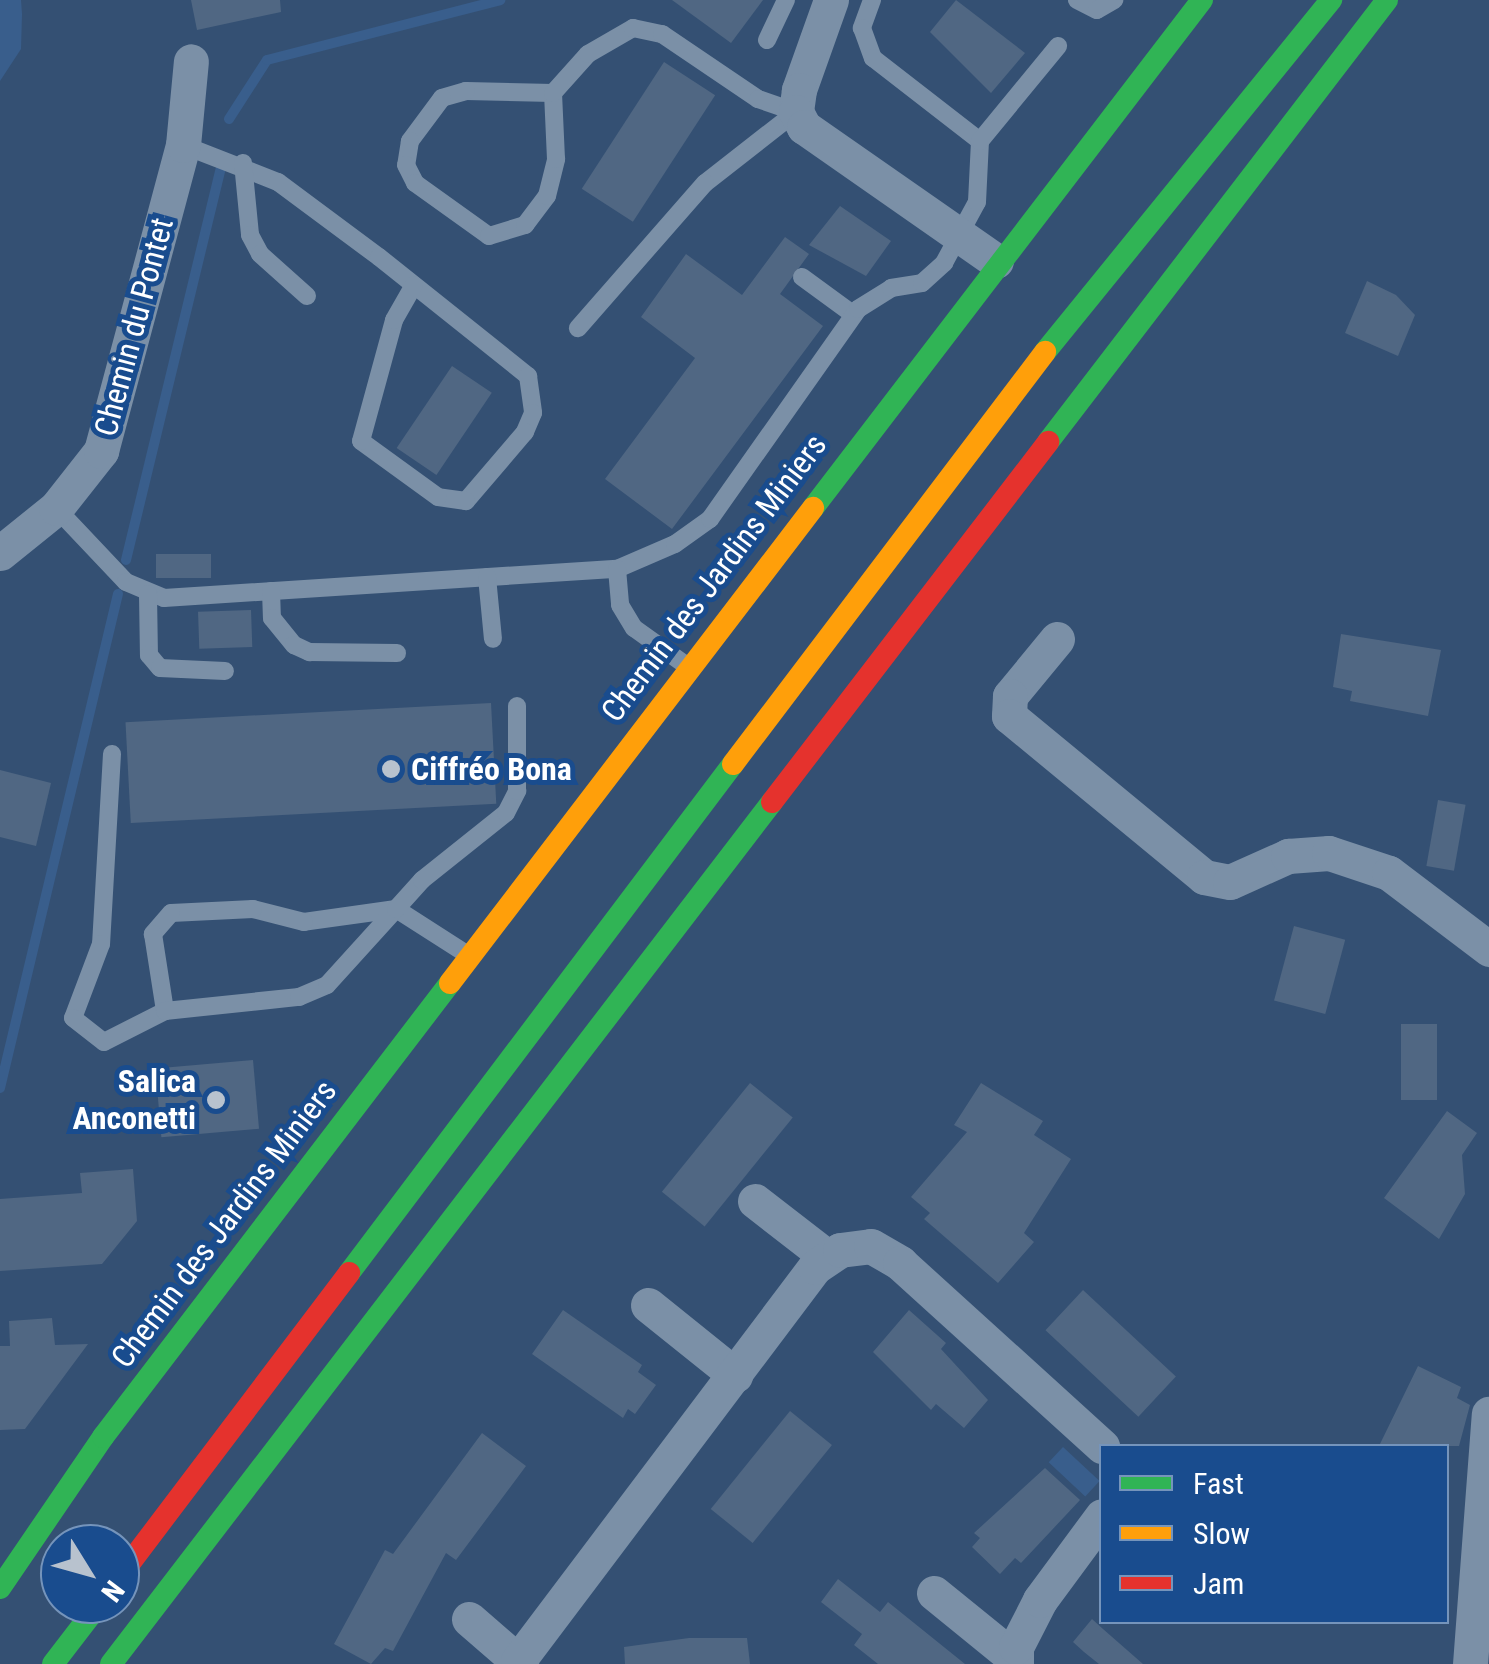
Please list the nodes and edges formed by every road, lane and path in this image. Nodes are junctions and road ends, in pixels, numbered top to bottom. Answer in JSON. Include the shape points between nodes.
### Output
{"nodes":[{"id":1,"x":786,"y":0,"type":"edge"},
{"id":2,"x":831,"y":0,"type":"edge"},
{"id":3,"x":872,"y":0,"type":"edge"},
{"id":4,"x":1077,"y":0,"type":"edge"},
{"id":5,"x":1114,"y":0,"type":"edge"},
{"id":6,"x":1202,"y":0,"type":"edge"},
{"id":7,"x":1304,"y":0,"type":"edge"},
{"id":8,"x":1331,"y":0,"type":"edge"},
{"id":9,"x":1387,"y":0,"type":"edge"},
{"id":10,"x":767,"y":40,"type":"dead end"},
{"id":11,"x":1058,"y":46,"type":"dead end"},
{"id":12,"x":191,"y":61,"type":"dead end"},
{"id":13,"x":553,"y":93,"type":"junction"},
{"id":14,"x":796,"y":112,"type":"junction"},
{"id":15,"x":980,"y":140,"type":"junction"},
{"id":16,"x":182,"y":145,"type":"junction"},
{"id":17,"x":243,"y":163,"type":"junction"},
{"id":18,"x":962,"y":237,"type":"junction"},
{"id":19,"x":996,"y":261,"type":"junction"},
{"id":20,"x":802,"y":277,"type":"dead end"},
{"id":21,"x":414,"y":285,"type":"junction"},
{"id":22,"x":307,"y":296,"type":"dead end"},
{"id":23,"x":854,"y":314,"type":"junction"},
{"id":24,"x":578,"y":328,"type":"dead end"},
{"id":25,"x":56,"y":508,"type":"junction"},
{"id":26,"x":0,"y":553,"type":"edge"},
{"id":27,"x":617,"y":568,"type":"junction"},
{"id":28,"x":488,"y":577,"type":"junction"},
{"id":29,"x":271,"y":591,"type":"junction"},
{"id":30,"x":148,"y":594,"type":"junction"},
{"id":31,"x":492,"y":638,"type":"dead end"},
{"id":32,"x":1057,"y":639,"type":"dead end"},
{"id":33,"x":397,"y":653,"type":"dead end"},
{"id":34,"x":688,"y":666,"type":"junction"},
{"id":35,"x":225,"y":671,"type":"dead end"},
{"id":36,"x":790,"y":698,"type":"junction"},
{"id":37,"x":517,"y":706,"type":"dead end"},
{"id":38,"x":112,"y":754,"type":"dead end"},
{"id":39,"x":396,"y":909,"type":"junction"},
{"id":40,"x":1489,"y":948,"type":"edge"},
{"id":41,"x":468,"y":956,"type":"junction"},
{"id":42,"x":165,"y":1010,"type":"junction"},
{"id":43,"x":755,"y":1201,"type":"dead end"},
{"id":44,"x":826,"y":1256,"type":"junction"},
{"id":45,"x":648,"y":1306,"type":"dead end"},
{"id":46,"x":735,"y":1374,"type":"junction"},
{"id":47,"x":1489,"y":1414,"type":"edge"},
{"id":48,"x":1100,"y":1444,"type":"edge"},
{"id":49,"x":1099,"y":1520,"type":"edge"},
{"id":50,"x":140,"y":1550,"type":"edge"},
{"id":51,"x":0,"y":1588,"type":"edge"},
{"id":52,"x":934,"y":1593,"type":"dead end"},
{"id":53,"x":469,"y":1619,"type":"dead end"},
{"id":54,"x":83,"y":1624,"type":"edge"},
{"id":55,"x":1477,"y":1645,"type":"edge"},
{"id":56,"x":1015,"y":1661,"type":"edge"},
{"id":57,"x":520,"y":1662,"type":"edge"},
{"id":58,"x":53,"y":1664,"type":"edge"},
{"id":59,"x":111,"y":1664,"type":"edge"}],
"edges":[{"from":1,"to":10,"type":"lane"},
{"from":2,"to":14,"type":"street"},
{"from":3,"to":15,"type":"lane","via":[[862,28],[872,58]]},
{"from":4,"to":5,"type":"lane","via":[[1097,10]]},
{"from":6,"to":19,"type":"main road","name":"Chemin des Jardins Miniers"},
{"from":7,"to":36,"type":"main road","via":[[952,434]]},
{"from":8,"to":36,"type":"main road","via":[[1094,286]]},
{"from":9,"to":59,"type":"main road"},
{"from":11,"to":15,"type":"lane"},
{"from":12,"to":16,"type":"street","name":"Chemin du Pontet"},
{"from":13,"to":13,"type":"lane","via":[[466,90],[442,98],[410,141],[406,165],[415,183],[490,236],[525,225],[546,196],[556,160]]},
{"from":13,"to":14,"type":"lane","via":[[588,54],[633,28],[662,34],[758,99]]},
{"from":14,"to":18,"type":"street","via":[[804,127]]},
{"from":14,"to":24,"type":"lane","via":[[705,184]]},
{"from":15,"to":18,"type":"lane","via":[[977,202]]},
{"from":16,"to":17,"type":"lane"},
{"from":16,"to":25,"type":"street","name":"Chemin du Pontet","via":[[101,451]]},
{"from":17,"to":21,"type":"lane"},
{"from":17,"to":22,"type":"lane","via":[[255,244]]},
{"from":18,"to":19,"type":"street"},
{"from":18,"to":23,"type":"lane","via":[[922,284],[873,296]]},
{"from":19,"to":34,"type":"main road","name":"Chemin des Jardins Miniers"},
{"from":20,"to":23,"type":"lane"},
{"from":21,"to":21,"type":"lane","via":[[516,364],[533,394],[526,432],[466,501],[438,496],[361,441],[394,320]]},
{"from":23,"to":27,"type":"lane","via":[[710,519]]},
{"from":25,"to":26,"type":"street","name":"Chemin du Pontet"},
{"from":25,"to":30,"type":"lane"},
{"from":27,"to":28,"type":"lane"},
{"from":27,"to":34,"type":"lane","via":[[620,605],[634,628]]},
{"from":28,"to":29,"type":"lane"},
{"from":28,"to":31,"type":"lane"},
{"from":29,"to":30,"type":"lane"},
{"from":29,"to":33,"type":"lane","via":[[280,634],[309,652]]},
{"from":30,"to":35,"type":"lane","via":[[149,656],[160,668]]},
{"from":32,"to":40,"type":"street","via":[[1010,696],[1009,716],[1204,877],[1230,882],[1288,856],[1329,853],[1389,872]]},
{"from":34,"to":41,"type":"main road","name":"Chemin des Jardins Miniers"},
{"from":36,"to":50,"type":"main road"},
{"from":37,"to":39,"type":"lane","via":[[517,791],[506,813]]},
{"from":38,"to":42,"type":"lane","via":[[102,944],[72,1018],[104,1042]]},
{"from":39,"to":41,"type":"lane"},
{"from":39,"to":42,"type":"lane","via":[[327,985],[299,997]]},
{"from":39,"to":42,"type":"lane","via":[[304,922],[253,909],[171,913],[153,934]]},
{"from":41,"to":51,"type":"main road","name":"Chemin des Jardins Miniers","via":[[103,1437]]},
{"from":43,"to":44,"type":"street"},
{"from":44,"to":46,"type":"street"},
{"from":44,"to":48,"type":"street","via":[[871,1246],[900,1263]]},
{"from":45,"to":46,"type":"street"},
{"from":46,"to":57,"type":"street"},
{"from":47,"to":55,"type":"street"},
{"from":49,"to":56,"type":"street","via":[[1040,1600]]},
{"from":52,"to":56,"type":"street"},
{"from":53,"to":57,"type":"street"},
{"from":54,"to":58,"type":"main road"}]}
